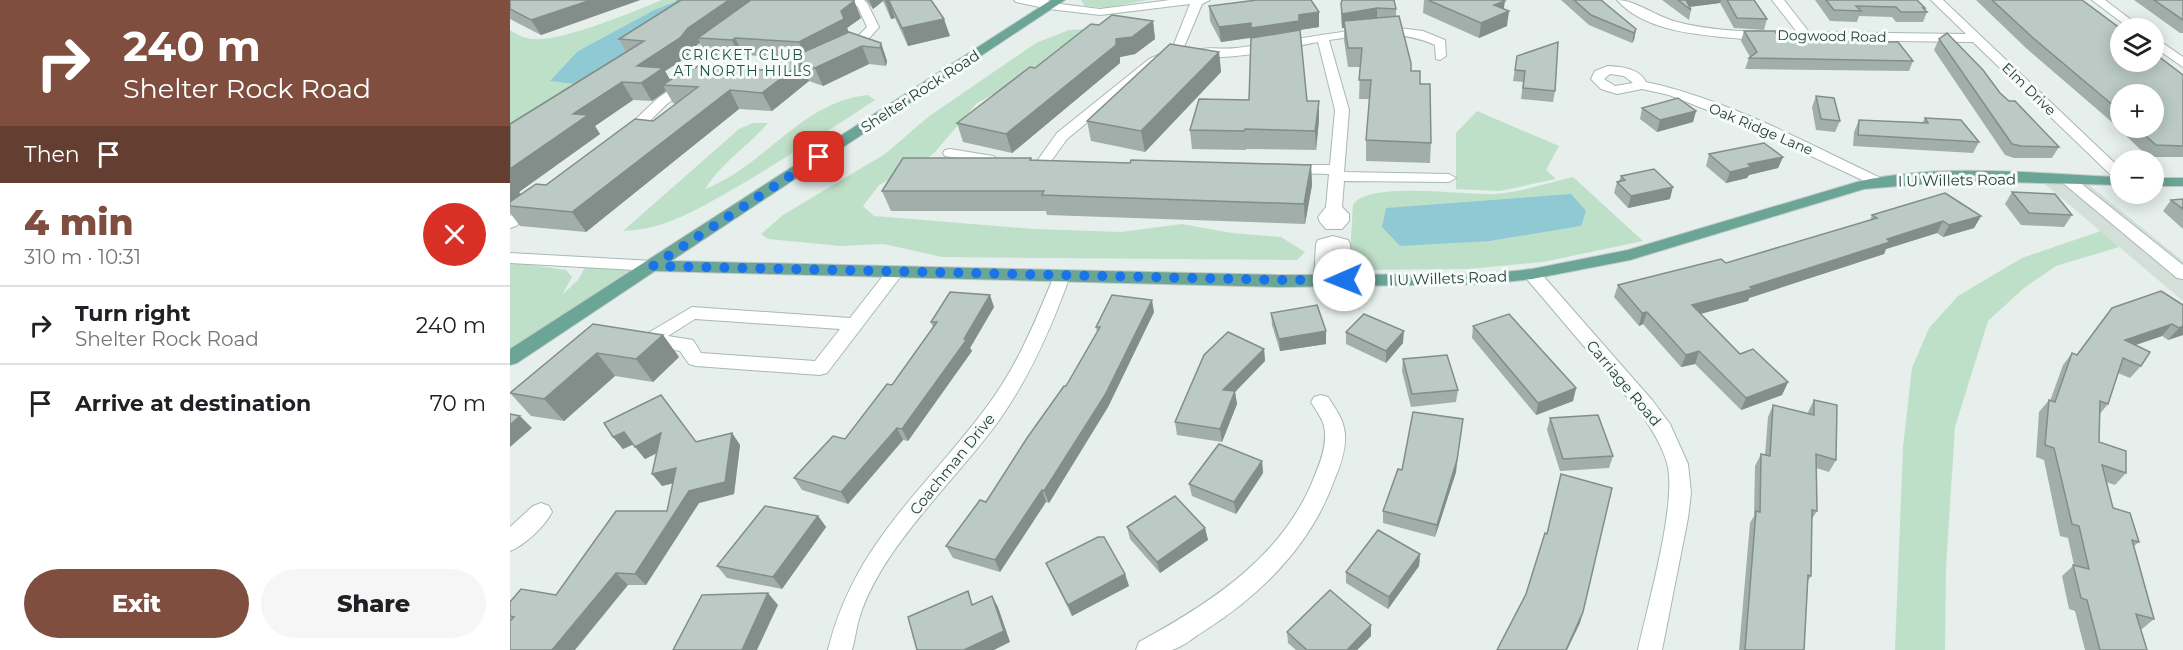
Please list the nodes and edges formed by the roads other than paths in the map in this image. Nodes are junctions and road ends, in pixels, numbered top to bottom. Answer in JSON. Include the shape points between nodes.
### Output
{"nodes":[{"id":1,"x":857,"y":0,"type":"edge"},
{"id":2,"x":1020,"y":0,"type":"edge"},
{"id":3,"x":1199,"y":0,"type":"edge"},
{"id":4,"x":1623,"y":0,"type":"edge"},
{"id":5,"x":1778,"y":0,"type":"edge"},
{"id":6,"x":1936,"y":0,"type":"edge"},
{"id":7,"x":2098,"y":0,"type":"edge"},
{"id":8,"x":1050,"y":2,"type":"edge"},
{"id":9,"x":2122,"y":18,"type":"edge"},
{"id":10,"x":737,"y":25,"type":"edge"},
{"id":11,"x":1805,"y":35,"type":"junction"},
{"id":12,"x":1976,"y":38,"type":"junction"},
{"id":13,"x":1323,"y":39,"type":"junction"},
{"id":14,"x":2164,"y":49,"type":"edge"},
{"id":15,"x":1177,"y":51,"type":"junction"},
{"id":16,"x":832,"y":53,"type":"edge"},
{"id":17,"x":1440,"y":56,"type":"dead end"},
{"id":18,"x":2183,"y":63,"type":"edge"},
{"id":19,"x":688,"y":68,"type":"junction"},
{"id":20,"x":1640,"y":85,"type":"dead end"},
{"id":21,"x":676,"y":89,"type":"junction"},
{"id":22,"x":611,"y":148,"type":"edge"},
{"id":23,"x":951,"y":153,"type":"dead end"},
{"id":24,"x":1008,"y":160,"type":"edge"},
{"id":25,"x":1067,"y":162,"type":"edge"},
{"id":26,"x":1266,"y":168,"type":"edge"},
{"id":27,"x":2110,"y":168,"type":"edge"},
{"id":28,"x":1336,"y":173,"type":"junction"},
{"id":29,"x":1449,"y":178,"type":"dead end"},
{"id":30,"x":2110,"y":179,"type":"edge"},
{"id":31,"x":2068,"y":180,"type":"junction"},
{"id":32,"x":1878,"y":182,"type":"junction"},
{"id":33,"x":2164,"y":182,"type":"edge"},
{"id":34,"x":2183,"y":182,"type":"edge"},
{"id":35,"x":547,"y":196,"type":"edge"},
{"id":36,"x":510,"y":223,"type":"edge"},
{"id":37,"x":1333,"y":234,"type":"junction"},
{"id":38,"x":510,"y":258,"type":"edge"},
{"id":39,"x":653,"y":266,"type":"junction"},
{"id":40,"x":895,"y":272,"type":"junction"},
{"id":41,"x":1532,"y":274,"type":"junction"},
{"id":42,"x":2183,"y":274,"type":"edge"},
{"id":43,"x":1062,"y":276,"type":"junction"},
{"id":44,"x":1323,"y":280,"type":"junction"},
{"id":45,"x":1344,"y":280,"type":"junction"},
{"id":46,"x":854,"y":324,"type":"junction"},
{"id":47,"x":510,"y":358,"type":"edge"},
{"id":48,"x":1321,"y":402,"type":"dead end"},
{"id":49,"x":541,"y":512,"type":"dead end"},
{"id":50,"x":510,"y":541,"type":"edge"},
{"id":51,"x":840,"y":650,"type":"edge"},
{"id":52,"x":1148,"y":650,"type":"edge"},
{"id":53,"x":1650,"y":650,"type":"edge"}],
"edges":[{"from":1,"to":16,"type":"street","via":[[873,27],[861,40]]},
{"from":2,"to":8,"type":"street"},
{"from":3,"to":8,"type":"street","via":[[1100,12]]},
{"from":3,"to":15,"type":"street"},
{"from":4,"to":11,"type":"street","name":"Dogwood Road","via":[[1649,16],[1680,27],[1743,35]]},
{"from":5,"to":11,"type":"street"},
{"from":6,"to":12,"type":"street","name":"Elm Drive"},
{"from":7,"to":9,"type":"street"},
{"from":8,"to":39,"type":"main road","name":"Shelter Rock Road"},
{"from":10,"to":19,"type":"street","via":[[702,50]]},
{"from":11,"to":12,"type":"street","name":"Dogwood Road"},
{"from":12,"to":27,"type":"street","name":"Elm Drive"},
{"from":13,"to":15,"type":"street","via":[[1219,54]]},
{"from":13,"to":17,"type":"street","via":[[1377,29],[1406,29],[1441,43]]},
{"from":13,"to":28,"type":"street","via":[[1342,110]]},
{"from":14,"to":18,"type":"street"},
{"from":15,"to":25,"type":"street","via":[[1154,62],[1062,136],[1038,161]]},
{"from":19,"to":21,"type":"street"},
{"from":19,"to":21,"type":"street","via":[[725,71],[705,75]]},
{"from":20,"to":32,"type":"street","name":"Oak Ridge Lane","via":[[1672,92],[1744,120]]},
{"from":21,"to":22,"type":"street"},
{"from":23,"to":24,"type":"street","via":[[975,159]]},
{"from":26,"to":28,"type":"street"},
{"from":28,"to":29,"type":"street"},
{"from":28,"to":37,"type":"street","via":[[1334,209],[1341,215]]},
{"from":30,"to":31,"type":"main road","name":"I U Willets Road"},
{"from":31,"to":32,"type":"main road","name":"I U Willets Road","via":[[1944,178]]},
{"from":31,"to":42,"type":"street"},
{"from":32,"to":41,"type":"main road","name":"I U Willets Road","via":[[1630,255]]},
{"from":33,"to":34,"type":"main road"},
{"from":35,"to":36,"type":"street"},
{"from":37,"to":44,"type":"street","via":[[1324,244]]},
{"from":37,"to":45,"type":"street","via":[[1342,244]]},
{"from":38,"to":39,"type":"street","name":"I U Willets Road"},
{"from":39,"to":40,"type":"main road","name":"I U Willets Road"},
{"from":39,"to":47,"type":"main road","name":"Shelter Rock Road"},
{"from":40,"to":43,"type":"main road","name":"I U Willets Road"},
{"from":40,"to":46,"type":"street"},
{"from":41,"to":45,"type":"main road","name":"I U Willets Road","via":[[1473,279]]},
{"from":41,"to":53,"type":"street","name":"Carriage Road","via":[[1645,405],[1663,429],[1678,464],[1677,518]]},
{"from":43,"to":44,"type":"main road","name":"I U Willets Road"},
{"from":43,"to":51,"type":"street","name":"Coachman Drive","via":[[1017,380],[883,550],[859,588],[842,630]]},
{"from":44,"to":45,"type":"main road","name":"I U Willets Road"},
{"from":46,"to":46,"type":"street","via":[[820,368],[696,359],[686,345],[649,340],[692,313]]},
{"from":48,"to":52,"type":"street","via":[[1334,425],[1335,446],[1308,516],[1262,574],[1223,606]]},
{"from":49,"to":50,"type":"street"}]}
